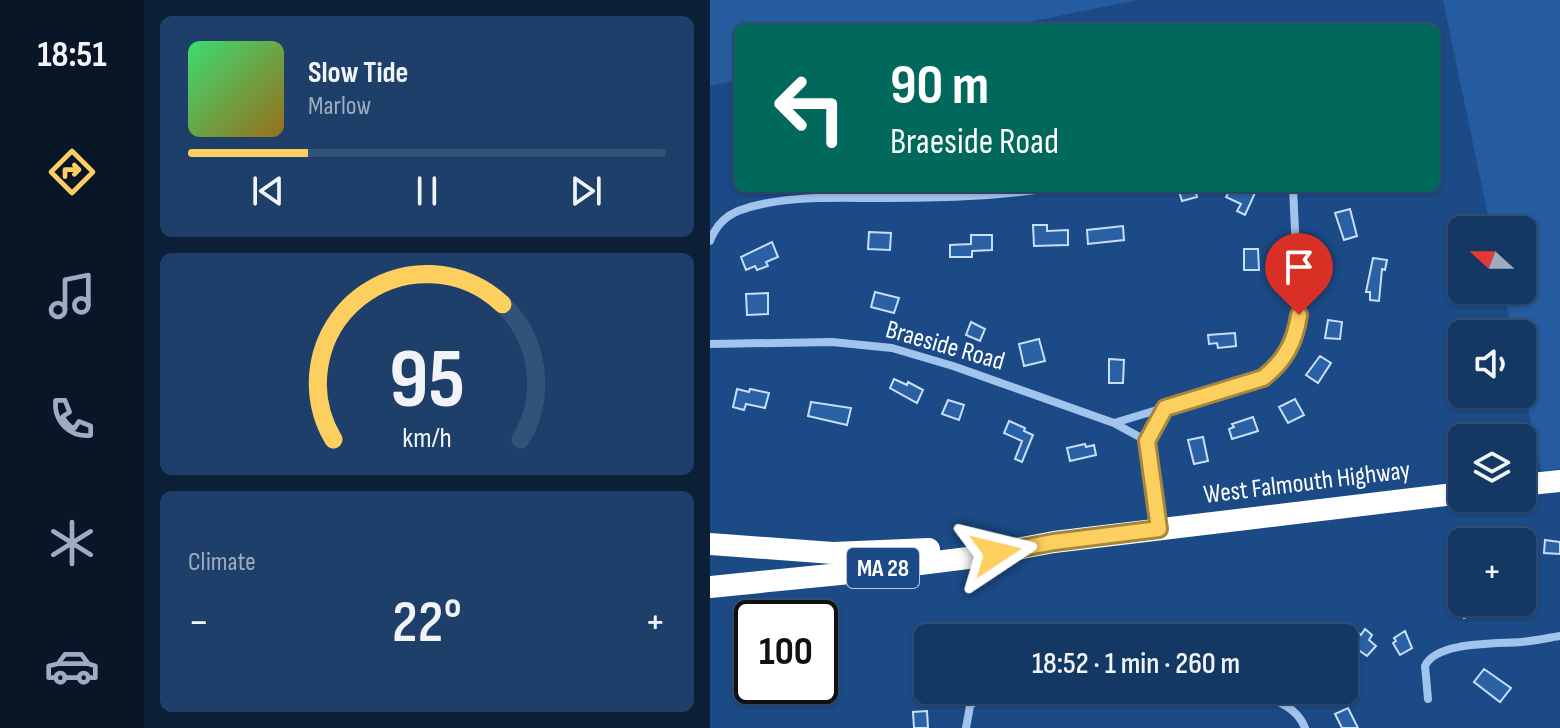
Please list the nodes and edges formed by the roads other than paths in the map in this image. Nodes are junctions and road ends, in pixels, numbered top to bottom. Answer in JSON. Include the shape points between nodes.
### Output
{"nodes":[{"id":1,"x":1025,"y":192,"type":"edge"},
{"id":2,"x":1293,"y":192,"type":"edge"},
{"id":3,"x":710,"y":241,"type":"edge"},
{"id":4,"x":710,"y":344,"type":"edge"},
{"id":5,"x":1165,"y":408,"type":"junction"},
{"id":6,"x":1114,"y":423,"type":"junction"},
{"id":7,"x":1147,"y":441,"type":"junction"},
{"id":8,"x":1560,"y":481,"type":"edge"},
{"id":9,"x":1536,"y":484,"type":"edge"},
{"id":10,"x":1448,"y":495,"type":"edge"},
{"id":11,"x":1159,"y":529,"type":"junction"},
{"id":12,"x":1054,"y":542,"type":"junction"},
{"id":13,"x":710,"y":544,"type":"edge"},
{"id":14,"x":710,"y":587,"type":"edge"},
{"id":15,"x":1560,"y":636,"type":"edge"},
{"id":16,"x":1428,"y":699,"type":"dead end"},
{"id":17,"x":972,"y":704,"type":"edge"},
{"id":18,"x":1284,"y":704,"type":"edge"},
{"id":19,"x":966,"y":728,"type":"edge"},
{"id":20,"x":1305,"y":728,"type":"edge"}],
"edges":[{"from":1,"to":3,"type":"street","via":[[759,205],[720,223]]},
{"from":2,"to":5,"type":"street","via":[[1299,315],[1287,353],[1263,378]]},
{"from":4,"to":6,"type":"street","name":"Braeside Road","via":[[832,342],[892,348]]},
{"from":5,"to":6,"type":"street"},
{"from":5,"to":7,"type":"street"},
{"from":6,"to":7,"type":"street","name":"Braeside Road"},
{"from":7,"to":11,"type":"street"},
{"from":8,"to":9,"type":"highway"},
{"from":10,"to":11,"type":"highway","name":"West Falmouth Highway","number":"MA 28"},
{"from":11,"to":12,"type":"highway","number":"MA 28"},
{"from":12,"to":13,"type":"highway","number":"MA 28","via":[[833,553]]},
{"from":12,"to":14,"type":"highway","number":"MA 28","via":[[968,558]]},
{"from":15,"to":16,"type":"street","via":[[1474,644],[1434,654],[1425,666]]},
{"from":17,"to":19,"type":"street"},
{"from":18,"to":20,"type":"street","via":[[1297,712]]}]}
